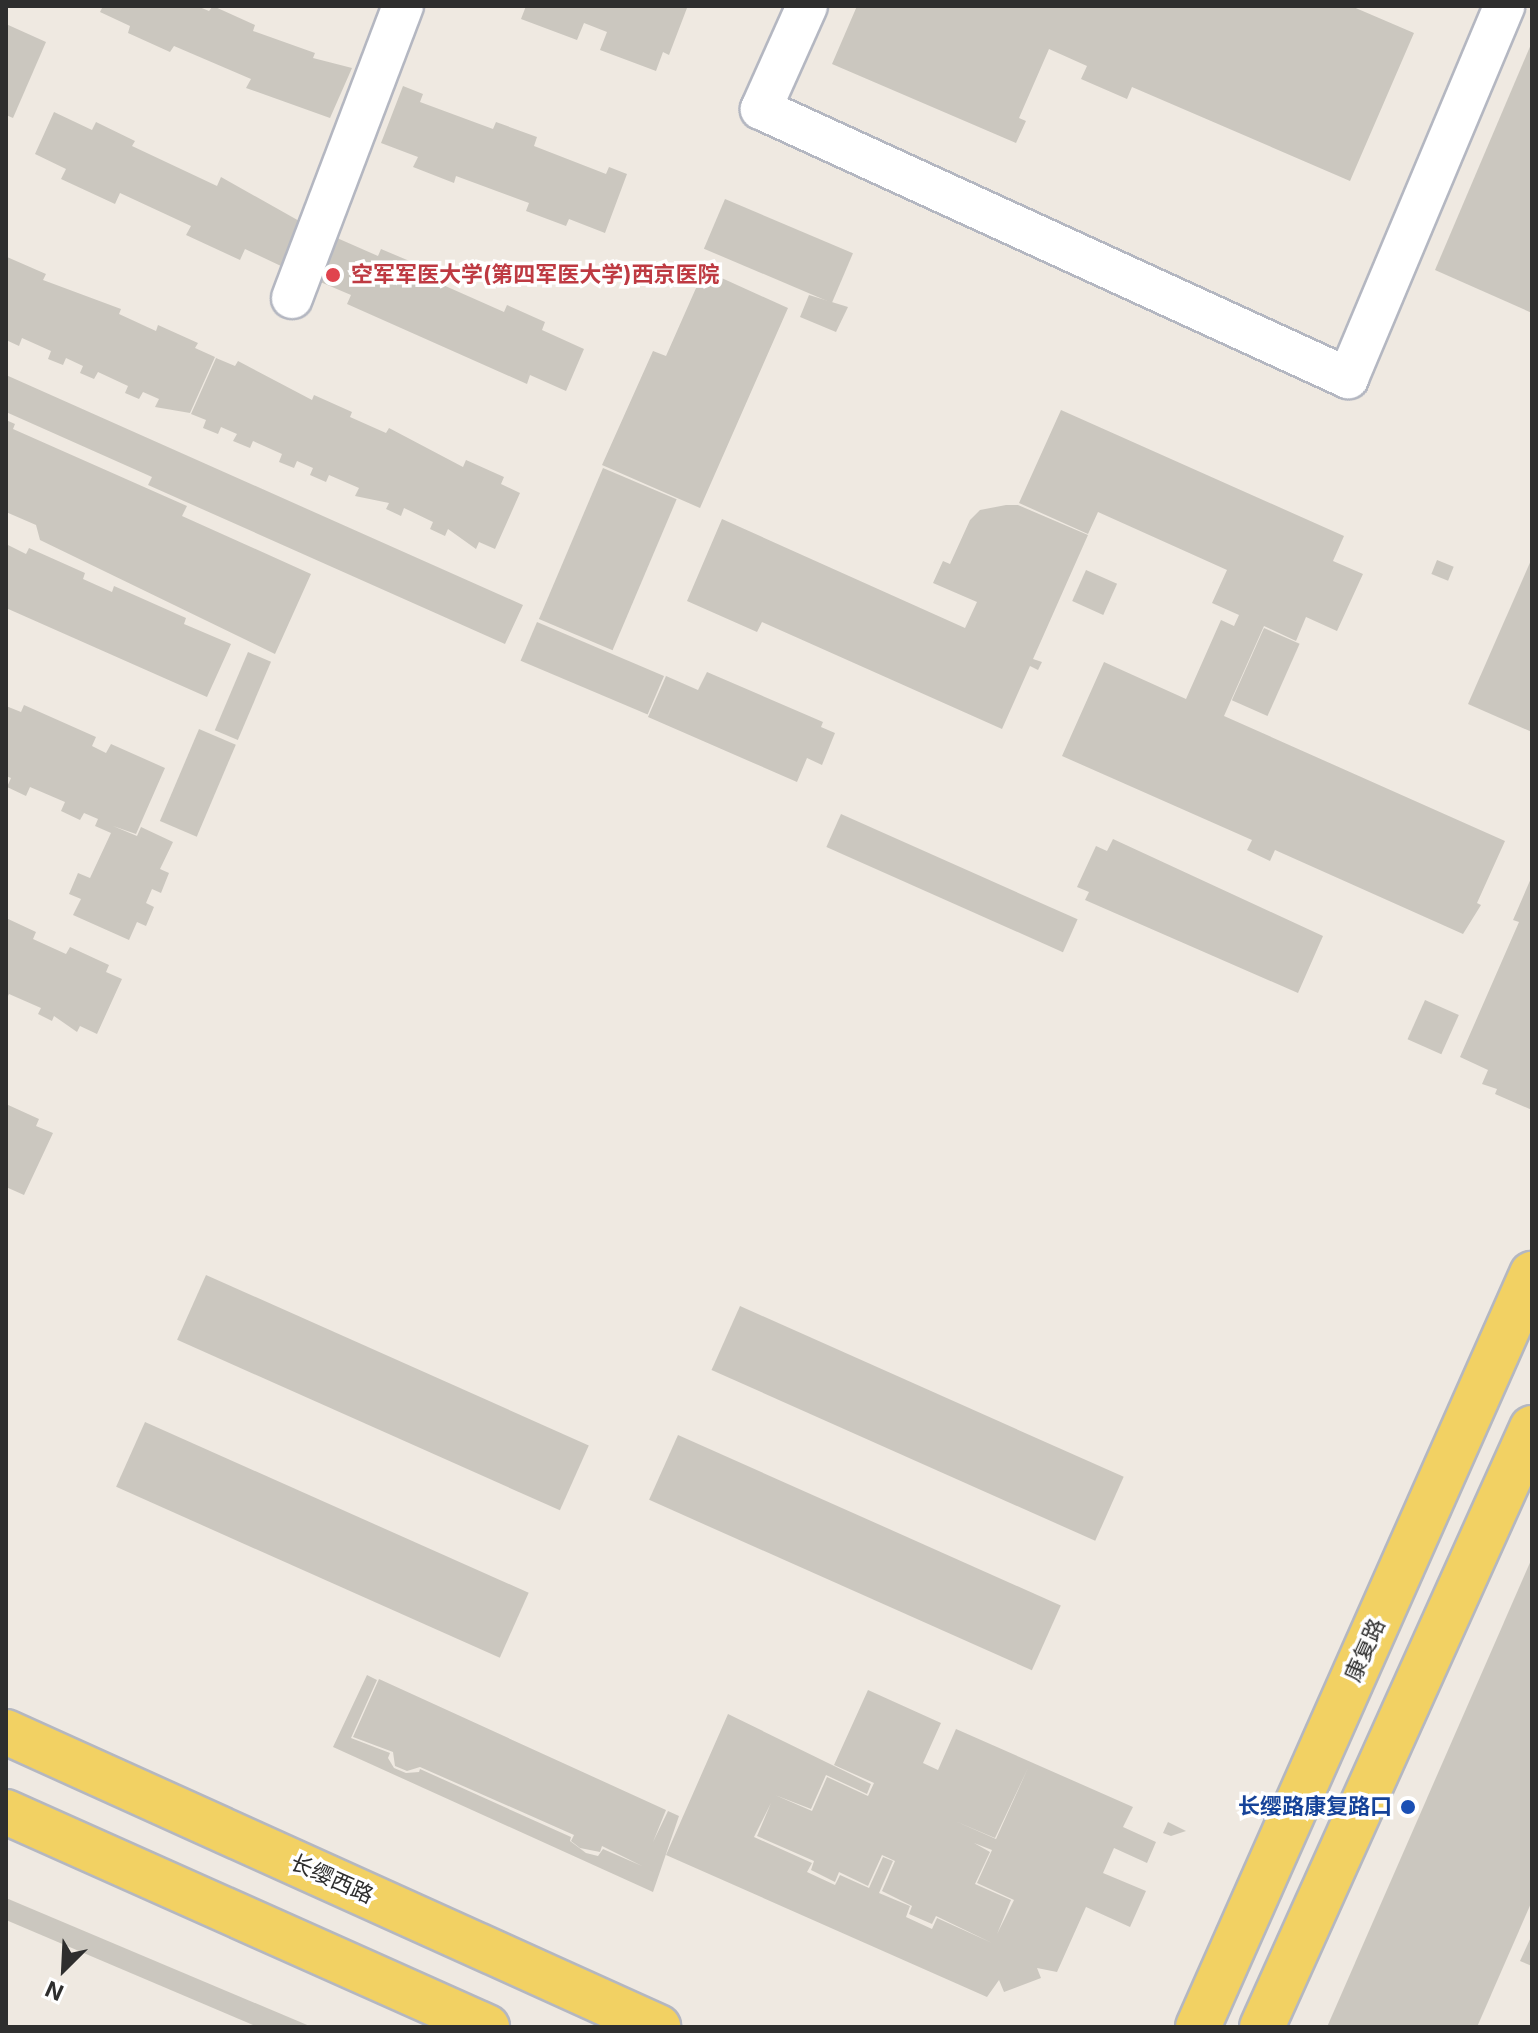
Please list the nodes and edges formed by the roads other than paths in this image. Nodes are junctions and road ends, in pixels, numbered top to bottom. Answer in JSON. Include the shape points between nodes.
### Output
{"nodes":[{"id":1,"x":403,"y":6,"type":"edge"},
{"id":2,"x":807,"y":6,"type":"edge"},
{"id":3,"x":1504,"y":6,"type":"edge"},
{"id":4,"x":292,"y":298,"type":"dead end"},
{"id":5,"x":1532,"y":1274,"type":"edge"},
{"id":6,"x":1532,"y":1428,"type":"edge"},
{"id":7,"x":6,"y":1732,"type":"edge"},
{"id":8,"x":6,"y":1812,"type":"edge"},
{"id":9,"x":487,"y":2027,"type":"edge"},
{"id":10,"x":658,"y":2027,"type":"edge"},
{"id":11,"x":1198,"y":2027,"type":"edge"},
{"id":12,"x":1262,"y":2027,"type":"edge"}],
"edges":[{"from":1,"to":4,"type":"street"},
{"from":2,"to":3,"type":"street","via":[[761,109],[1348,378]]},
{"from":5,"to":11,"type":"main road","name":"康复路"},
{"from":6,"to":12,"type":"main road"},
{"from":7,"to":10,"type":"main road","name":"长缨西路"},
{"from":8,"to":9,"type":"main road"}]}
